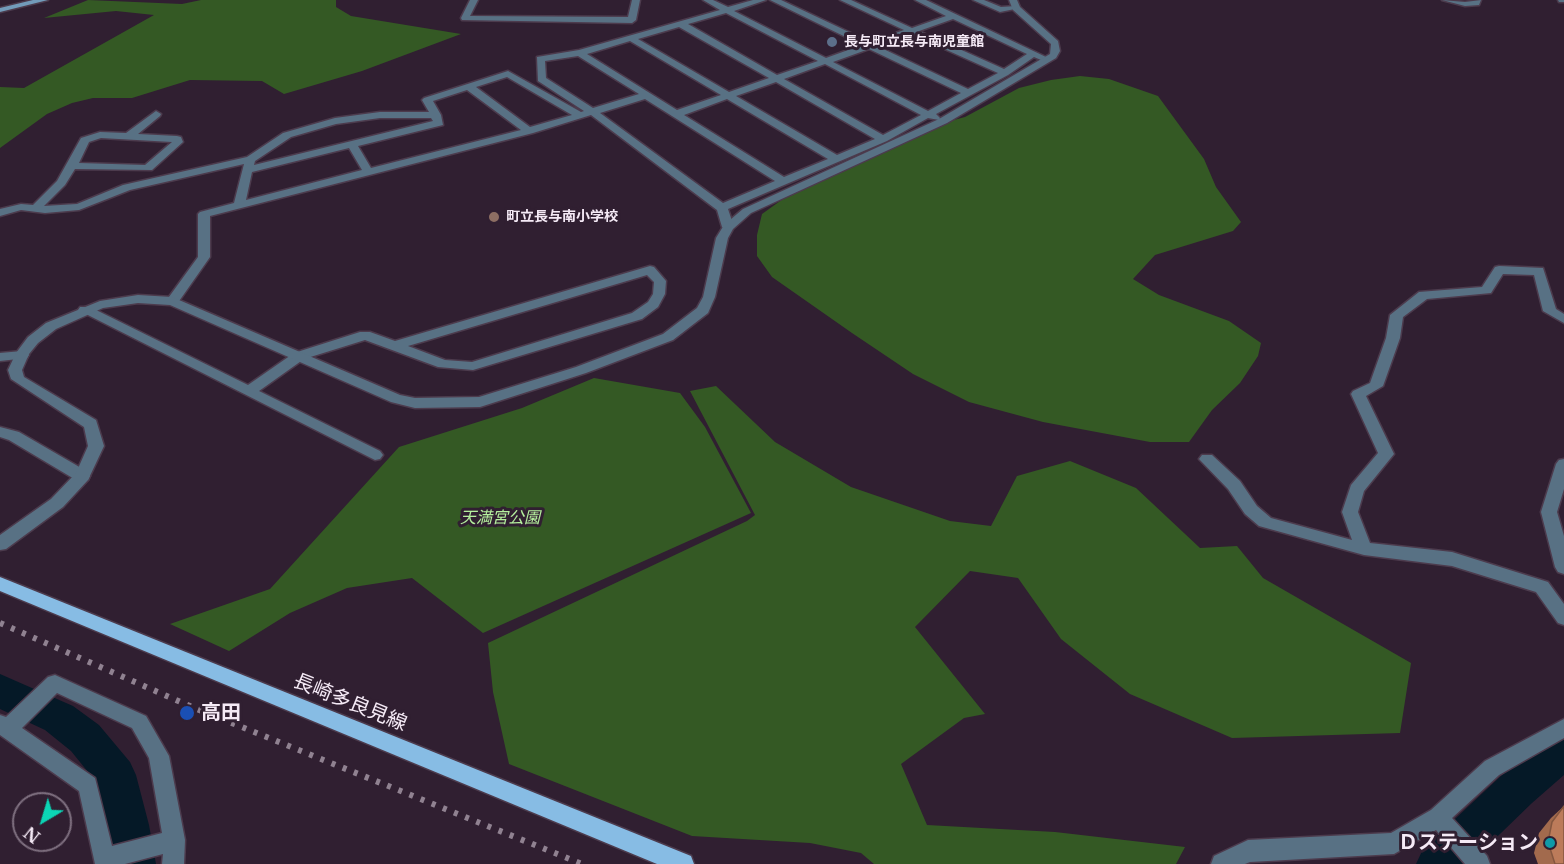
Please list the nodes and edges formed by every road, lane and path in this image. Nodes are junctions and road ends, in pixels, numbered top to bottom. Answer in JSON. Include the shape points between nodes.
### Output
{"nodes":[{"id":1,"x":44,"y":0,"type":"edge"},
{"id":2,"x":474,"y":0,"type":"edge"},
{"id":3,"x":636,"y":0,"type":"edge"},
{"id":4,"x":707,"y":0,"type":"edge"},
{"id":5,"x":762,"y":0,"type":"edge"},
{"id":6,"x":774,"y":0,"type":"edge"},
{"id":7,"x":844,"y":0,"type":"edge"},
{"id":8,"x":919,"y":0,"type":"edge"},
{"id":9,"x":977,"y":0,"type":"edge"},
{"id":10,"x":1446,"y":0,"type":"edge"},
{"id":11,"x":1477,"y":0,"type":"edge"},
{"id":12,"x":1014,"y":4,"type":"edge"},
{"id":13,"x":0,"y":10,"type":"edge"},
{"id":14,"x":726,"y":10,"type":"junction"},
{"id":15,"x":953,"y":16,"type":"junction"},
{"id":16,"x":679,"y":23,"type":"junction"},
{"id":17,"x":912,"y":30,"type":"junction"},
{"id":18,"x":631,"y":38,"type":"junction"},
{"id":19,"x":870,"y":46,"type":"junction"},
{"id":20,"x":580,"y":53,"type":"junction"},
{"id":21,"x":1034,"y":53,"type":"junction"},
{"id":22,"x":1047,"y":61,"type":"junction"},
{"id":23,"x":827,"y":62,"type":"junction"},
{"id":24,"x":1005,"y":74,"type":"junction"},
{"id":25,"x":778,"y":79,"type":"junction"},
{"id":26,"x":469,"y":87,"type":"junction"},
{"id":27,"x":969,"y":93,"type":"junction"},
{"id":28,"x":647,"y":95,"type":"junction"},
{"id":29,"x":729,"y":97,"type":"junction"},
{"id":30,"x":591,"y":111,"type":"junction"},
{"id":31,"x":156,"y":114,"type":"dead end"},
{"id":32,"x":676,"y":114,"type":"junction"},
{"id":33,"x":927,"y":114,"type":"junction"},
{"id":34,"x":579,"y":115,"type":"junction"},
{"id":35,"x":436,"y":116,"type":"junction"},
{"id":36,"x":943,"y":122,"type":"junction"},
{"id":37,"x":529,"y":131,"type":"junction"},
{"id":38,"x":129,"y":136,"type":"junction"},
{"id":39,"x":884,"y":139,"type":"junction"},
{"id":40,"x":352,"y":144,"type":"junction"},
{"id":41,"x":834,"y":158,"type":"junction"},
{"id":42,"x":249,"y":165,"type":"junction"},
{"id":43,"x":72,"y":166,"type":"junction"},
{"id":44,"x":368,"y":172,"type":"junction"},
{"id":45,"x":782,"y":181,"type":"junction"},
{"id":46,"x":239,"y":204,"type":"junction"},
{"id":47,"x":722,"y":208,"type":"junction"},
{"id":48,"x":35,"y":209,"type":"junction"},
{"id":49,"x":0,"y":213,"type":"edge"},
{"id":50,"x":729,"y":227,"type":"junction"},
{"id":51,"x":172,"y":301,"type":"junction"},
{"id":52,"x":85,"y":310,"type":"junction"},
{"id":53,"x":1564,"y":319,"type":"edge"},
{"id":54,"x":394,"y":346,"type":"junction"},
{"id":55,"x":22,"y":355,"type":"junction"},
{"id":56,"x":299,"y":356,"type":"junction"},
{"id":57,"x":0,"y":357,"type":"edge"},
{"id":58,"x":248,"y":392,"type":"junction"},
{"id":59,"x":0,"y":432,"type":"edge"},
{"id":60,"x":375,"y":455,"type":"dead end"},
{"id":61,"x":1207,"y":459,"type":"dead end"},
{"id":62,"x":1564,"y":464,"type":"edge"},
{"id":63,"x":82,"y":476,"type":"junction"},
{"id":64,"x":0,"y":544,"type":"edge"},
{"id":65,"x":1364,"y":549,"type":"junction"},
{"id":66,"x":1564,"y":567,"type":"edge"},
{"id":67,"x":0,"y":584,"type":"edge"},
{"id":68,"x":1564,"y":618,"type":"edge"},
{"id":69,"x":4,"y":726,"type":"edge"},
{"id":70,"x":1564,"y":728,"type":"edge"},
{"id":71,"x":1438,"y":818,"type":"junction"},
{"id":72,"x":174,"y":840,"type":"junction"},
{"id":73,"x":173,"y":864,"type":"edge"},
{"id":74,"x":683,"y":864,"type":"edge"},
{"id":75,"x":1221,"y":864,"type":"edge"},
{"id":76,"x":1479,"y":864,"type":"edge"}],
"edges":[{"from":1,"to":13,"type":"main road"},
{"from":2,"to":3,"type":"street","via":[[465,18],[632,20]]},
{"from":4,"to":14,"type":"street"},
{"from":5,"to":14,"type":"street"},
{"from":6,"to":19,"type":"street"},
{"from":7,"to":17,"type":"street"},
{"from":8,"to":15,"type":"street"},
{"from":9,"to":12,"type":"street","via":[[1000,10]]},
{"from":10,"to":11,"type":"street","via":[[1465,4]]},
{"from":12,"to":22,"type":"street","via":[[1055,43],[1056,51]]},
{"from":14,"to":16,"type":"street"},
{"from":14,"to":23,"type":"street"},
{"from":15,"to":17,"type":"street"},
{"from":15,"to":21,"type":"street"},
{"from":16,"to":18,"type":"street"},
{"from":16,"to":25,"type":"street"},
{"from":17,"to":19,"type":"street"},
{"from":17,"to":24,"type":"street"},
{"from":18,"to":20,"type":"street"},
{"from":18,"to":29,"type":"street"},
{"from":19,"to":23,"type":"street"},
{"from":19,"to":27,"type":"street"},
{"from":20,"to":28,"type":"street"},
{"from":20,"to":30,"type":"street","via":[[540,58],[541,79]]},
{"from":21,"to":22,"type":"street"},
{"from":21,"to":24,"type":"street"},
{"from":22,"to":36,"type":"street"},
{"from":23,"to":25,"type":"street"},
{"from":23,"to":33,"type":"street"},
{"from":24,"to":27,"type":"street"},
{"from":25,"to":29,"type":"street"},
{"from":25,"to":39,"type":"street"},
{"from":26,"to":34,"type":"street","via":[[508,74]]},
{"from":26,"to":35,"type":"street","via":[[427,100]]},
{"from":26,"to":37,"type":"street"},
{"from":27,"to":33,"type":"street"},
{"from":28,"to":30,"type":"street"},
{"from":28,"to":32,"type":"street"},
{"from":29,"to":32,"type":"street"},
{"from":29,"to":41,"type":"street"},
{"from":30,"to":34,"type":"street"},
{"from":30,"to":47,"type":"street"},
{"from":31,"to":38,"type":"street"},
{"from":32,"to":45,"type":"street"},
{"from":33,"to":36,"type":"street"},
{"from":33,"to":39,"type":"street"},
{"from":34,"to":37,"type":"street"},
{"from":35,"to":40,"type":"street","via":[[439,123]]},
{"from":35,"to":42,"type":"street","via":[[380,115],[335,121],[287,135]]},
{"from":36,"to":50,"type":"street","via":[[769,200]]},
{"from":37,"to":44,"type":"street"},
{"from":38,"to":43,"type":"street","via":[[100,135],[85,140]]},
{"from":38,"to":43,"type":"street","via":[[178,141],[148,168]]},
{"from":39,"to":41,"type":"street"},
{"from":40,"to":42,"type":"street"},
{"from":40,"to":44,"type":"street"},
{"from":41,"to":45,"type":"street"},
{"from":42,"to":46,"type":"street"},
{"from":42,"to":48,"type":"street","via":[[127,187],[79,207]]},
{"from":43,"to":48,"type":"street"},
{"from":44,"to":46,"type":"street"},
{"from":45,"to":47,"type":"street"},
{"from":46,"to":51,"type":"street","via":[[204,213],[204,257]]},
{"from":47,"to":50,"type":"street"},
{"from":48,"to":49,"type":"street","via":[[21,207]]},
{"from":50,"to":56,"type":"street","via":[[717,253],[709,297],[703,310],[686,325],[668,337],[581,370],[480,402],[415,403],[396,399]]},
{"from":51,"to":52,"type":"street","via":[[138,299]]},
{"from":51,"to":56,"type":"street"},
{"from":52,"to":55,"type":"street","via":[[51,326]]},
{"from":52,"to":58,"type":"street"},
{"from":53,"to":65,"type":"street","via":[[1550,311],[1539,271],[1499,270],[1486,290],[1424,295],[1397,315],[1376,386],[1358,394],[1386,454],[1357,489],[1350,512]]},
{"from":54,"to":54,"type":"street","via":[[443,364],[473,366],[637,316],[653,304],[660,281],[650,270]]},
{"from":54,"to":56,"type":"street","via":[[365,335]]},
{"from":55,"to":57,"type":"street"},
{"from":55,"to":63,"type":"street","via":[[15,370],[18,379],[91,424],[96,446]]},
{"from":56,"to":58,"type":"street"},
{"from":58,"to":60,"type":"street"},
{"from":59,"to":63,"type":"street","via":[[14,435]]},
{"from":61,"to":65,"type":"street","via":[[1265,522]]},
{"from":62,"to":66,"type":"street","via":[[1549,512]]},
{"from":63,"to":64,"type":"street","via":[[57,503]]},
{"from":65,"to":68,"type":"street","via":[[1452,559],[1542,587]]},
{"from":67,"to":74,"type":"main road","name":"長崎多良見線"},
{"from":69,"to":72,"type":"street","via":[[88,785],[104,859]]},
{"from":69,"to":72,"type":"street","via":[[55,683],[139,722],[159,756]]},
{"from":70,"to":71,"type":"street","via":[[1492,768]]},
{"from":71,"to":75,"type":"street","via":[[1394,843],[1248,851]]},
{"from":71,"to":76,"type":"street"},
{"from":72,"to":73,"type":"street"}]}
